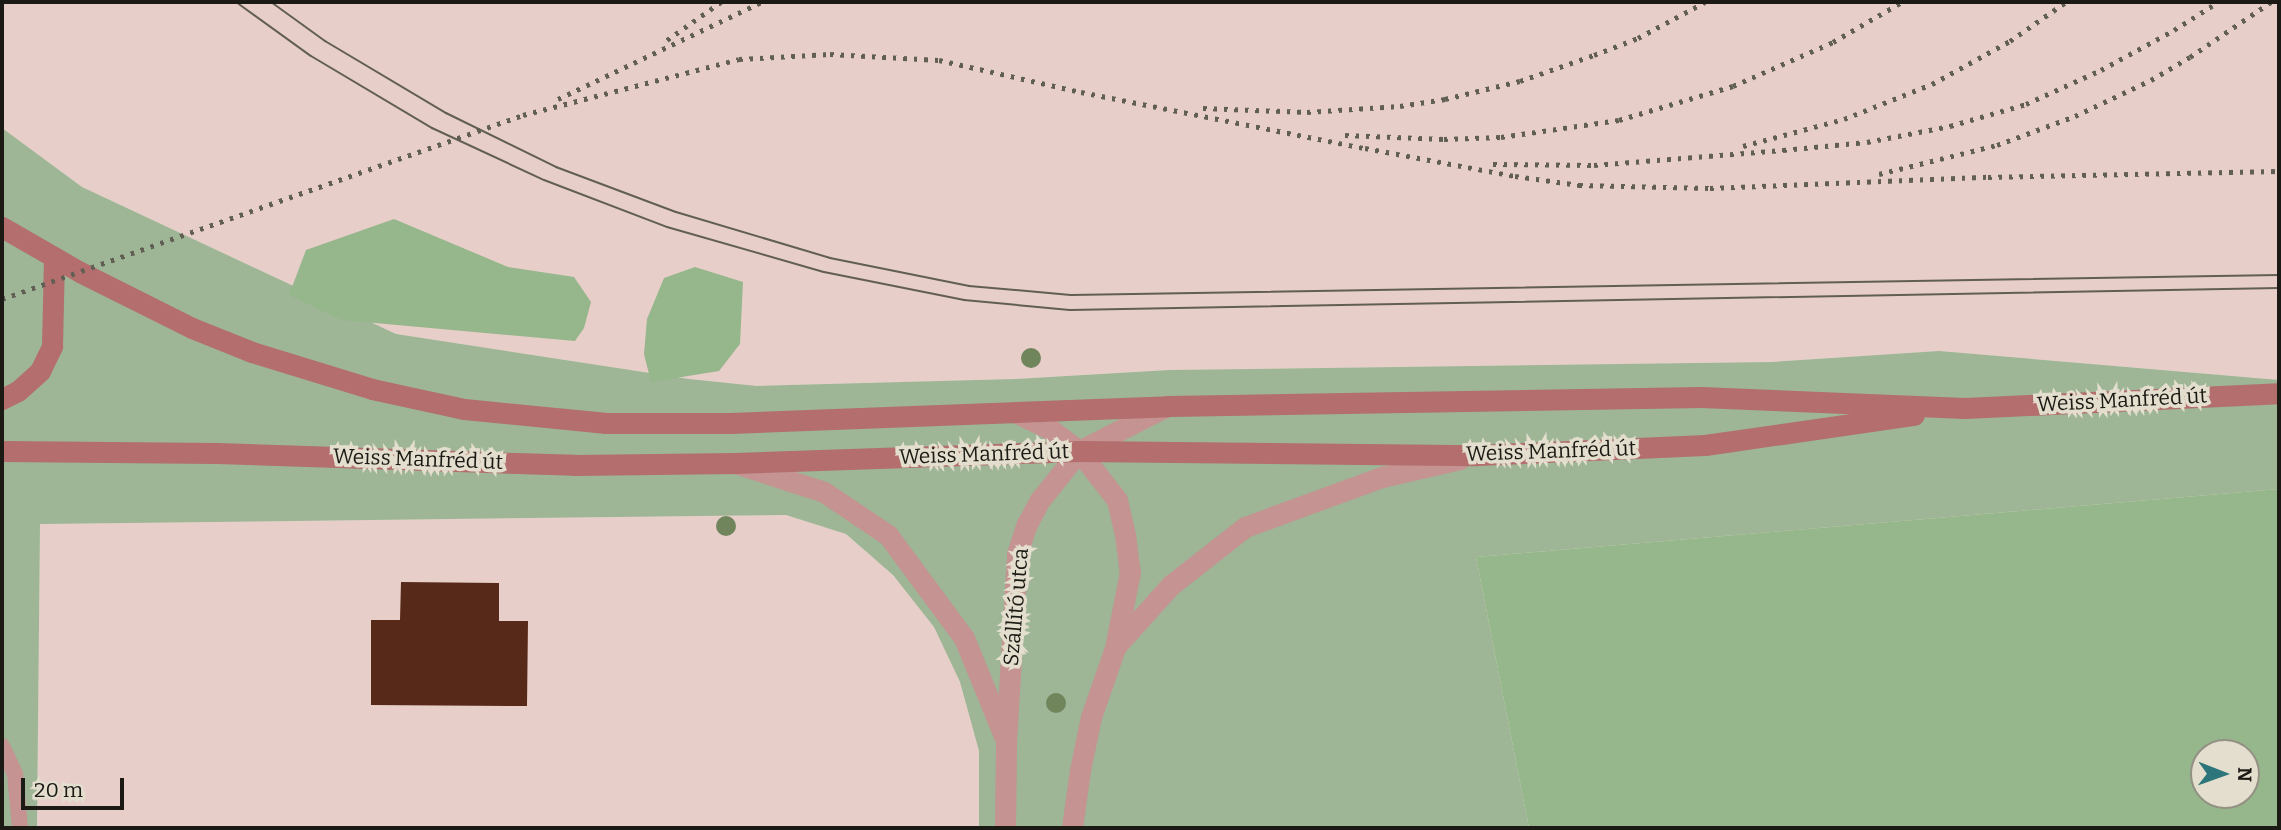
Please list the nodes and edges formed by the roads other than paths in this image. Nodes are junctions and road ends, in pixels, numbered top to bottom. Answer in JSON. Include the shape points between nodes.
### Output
{"nodes":[{"id":1,"x":2,"y":227,"type":"edge"},
{"id":2,"x":54,"y":259,"type":"junction"},
{"id":3,"x":2279,"y":393,"type":"edge"},
{"id":4,"x":2,"y":399,"type":"edge"},
{"id":5,"x":1169,"y":405,"type":"junction"},
{"id":6,"x":1965,"y":408,"type":"junction"},
{"id":7,"x":1014,"y":412,"type":"junction"},
{"id":8,"x":2,"y":451,"type":"edge"},
{"id":9,"x":1079,"y":451,"type":"junction"},
{"id":10,"x":1477,"y":455,"type":"junction"},
{"id":11,"x":736,"y":463,"type":"junction"},
{"id":12,"x":1115,"y":648,"type":"junction"},
{"id":13,"x":1006,"y":741,"type":"junction"},
{"id":14,"x":2,"y":746,"type":"edge"},
{"id":15,"x":20,"y":828,"type":"edge"},
{"id":16,"x":1004,"y":828,"type":"edge"},
{"id":17,"x":1072,"y":828,"type":"edge"}],
"edges":[{"from":1,"to":2,"type":"main road","name":"Weiss Manfréd út"},
{"from":2,"to":4,"type":"main road","via":[[52,346],[40,372]]},
{"from":2,"to":7,"type":"main road","name":"Weiss Manfréd út","via":[[192,328],[252,352],[372,388],[464,409],[606,423]]},
{"from":3,"to":6,"type":"main road","name":"Weiss Manfréd út"},
{"from":5,"to":6,"type":"main road","name":"Weiss Manfréd út","via":[[1701,397]]},
{"from":5,"to":7,"type":"main road","name":"Weiss Manfréd út"},
{"from":5,"to":9,"type":"street"},
{"from":6,"to":10,"type":"main road","name":"Weiss Manfréd út","via":[[1705,445]]},
{"from":7,"to":9,"type":"street","via":[[1050,429]]},
{"from":8,"to":11,"type":"main road","name":"Weiss Manfréd út","via":[[574,465]]},
{"from":9,"to":10,"type":"main road","name":"Weiss Manfréd út"},
{"from":9,"to":11,"type":"main road","name":"Weiss Manfréd út"},
{"from":9,"to":12,"type":"street","via":[[1117,500],[1125,534],[1130,572]]},
{"from":9,"to":13,"type":"street","name":"Szállító utca","via":[[1040,500],[1017,554]]},
{"from":10,"to":12,"type":"street","via":[[1382,477],[1245,527],[1171,584]]},
{"from":11,"to":13,"type":"street","name":"Szállító utca","via":[[824,492],[888,535],[964,638]]},
{"from":12,"to":17,"type":"street","via":[[1091,717]]},
{"from":13,"to":16,"type":"street","name":"Szállító utca"},
{"from":14,"to":15,"type":"lane","via":[[15,774]]}]}
